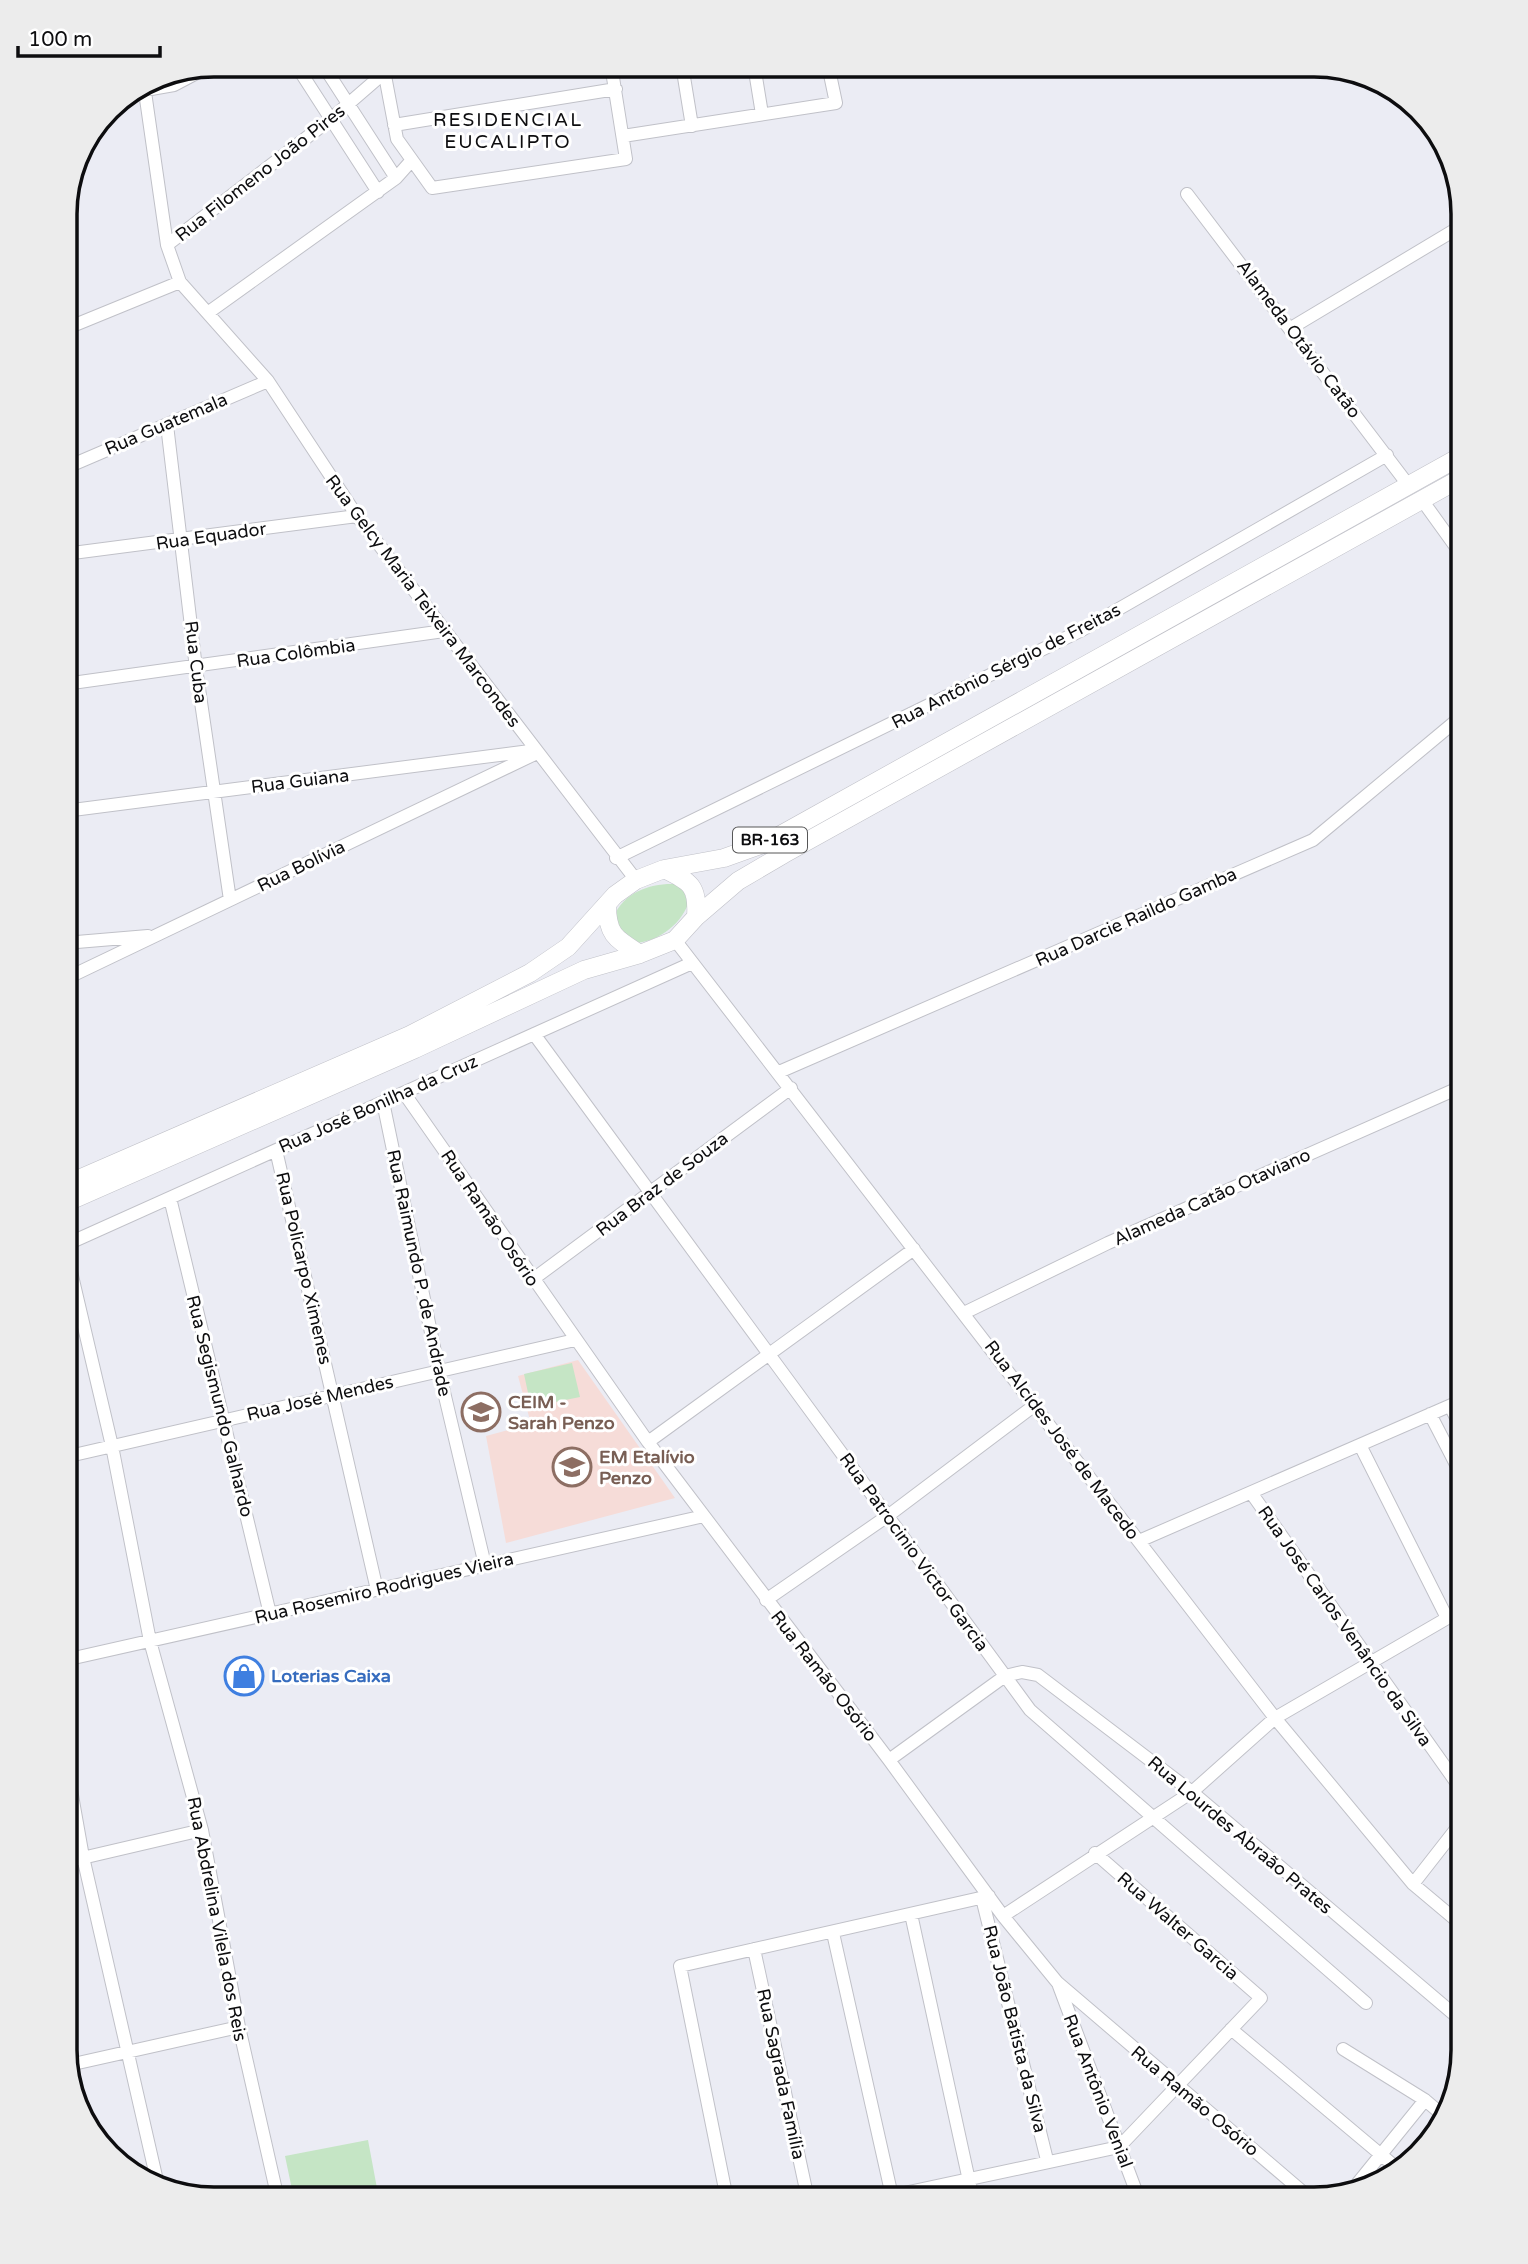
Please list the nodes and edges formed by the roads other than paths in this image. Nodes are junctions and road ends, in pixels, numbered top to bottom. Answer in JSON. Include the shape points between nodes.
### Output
{"nodes":[{"id":1,"x":304,"y":77,"type":"edge"},
{"id":2,"x":331,"y":77,"type":"edge"},
{"id":3,"x":375,"y":77,"type":"edge"},
{"id":4,"x":385,"y":77,"type":"edge"},
{"id":5,"x":614,"y":77,"type":"edge"},
{"id":6,"x":684,"y":77,"type":"edge"},
{"id":7,"x":756,"y":77,"type":"edge"},
{"id":8,"x":831,"y":77,"type":"edge"},
{"id":9,"x":616,"y":89,"type":"junction"},
{"id":10,"x":142,"y":98,"type":"edge"},
{"id":11,"x":349,"y":103,"type":"junction"},
{"id":12,"x":762,"y":114,"type":"junction"},
{"id":13,"x":332,"y":118,"type":"junction"},
{"id":14,"x":394,"y":125,"type":"junction"},
{"id":15,"x":692,"y":126,"type":"junction"},
{"id":16,"x":623,"y":136,"type":"junction"},
{"id":17,"x":412,"y":160,"type":"junction"},
{"id":18,"x":396,"y":178,"type":"junction"},
{"id":19,"x":378,"y":192,"type":"junction"},
{"id":20,"x":1187,"y":194,"type":"dead end"},
{"id":21,"x":1451,"y":232,"type":"edge"},
{"id":22,"x":167,"y":245,"type":"junction"},
{"id":23,"x":180,"y":282,"type":"junction"},
{"id":24,"x":209,"y":312,"type":"junction"},
{"id":25,"x":77,"y":324,"type":"edge"},
{"id":26,"x":1291,"y":328,"type":"junction"},
{"id":27,"x":268,"y":381,"type":"junction"},
{"id":28,"x":167,"y":425,"type":"junction"},
{"id":29,"x":1387,"y":456,"type":"junction"},
{"id":30,"x":1451,"y":462,"type":"edge"},
{"id":31,"x":77,"y":463,"type":"edge"},
{"id":32,"x":1409,"y":486,"type":"junction"},
{"id":33,"x":1451,"y":487,"type":"edge"},
{"id":34,"x":1426,"y":507,"type":"junction"},
{"id":35,"x":357,"y":516,"type":"junction"},
{"id":36,"x":1451,"y":540,"type":"edge"},
{"id":37,"x":181,"y":541,"type":"junction"},
{"id":38,"x":77,"y":553,"type":"edge"},
{"id":39,"x":444,"y":631,"type":"junction"},
{"id":40,"x":196,"y":668,"type":"junction"},
{"id":41,"x":77,"y":683,"type":"edge"},
{"id":42,"x":1451,"y":725,"type":"edge"},
{"id":43,"x":536,"y":752,"type":"junction"},
{"id":44,"x":213,"y":792,"type":"junction"},
{"id":45,"x":77,"y":809,"type":"edge"},
{"id":46,"x":616,"y":858,"type":"junction"},
{"id":47,"x":664,"y":869,"type":"junction"},
{"id":48,"x":636,"y":880,"type":"junction"},
{"id":49,"x":230,"y":900,"type":"junction"},
{"id":50,"x":607,"y":905,"type":"junction"},
{"id":51,"x":696,"y":917,"type":"junction"},
{"id":52,"x":158,"y":935,"type":"junction"},
{"id":53,"x":676,"y":940,"type":"junction"},
{"id":54,"x":77,"y":942,"type":"edge"},
{"id":55,"x":640,"y":954,"type":"junction"},
{"id":56,"x":692,"y":963,"type":"junction"},
{"id":57,"x":77,"y":973,"type":"edge"},
{"id":58,"x":534,"y":1034,"type":"junction"},
{"id":59,"x":779,"y":1072,"type":"junction"},
{"id":60,"x":791,"y":1088,"type":"junction"},
{"id":61,"x":1451,"y":1091,"type":"edge"},
{"id":62,"x":404,"y":1093,"type":"junction"},
{"id":63,"x":383,"y":1102,"type":"junction"},
{"id":64,"x":276,"y":1150,"type":"junction"},
{"id":65,"x":77,"y":1180,"type":"edge"},
{"id":66,"x":649,"y":1195,"type":"junction"},
{"id":67,"x":77,"y":1198,"type":"edge"},
{"id":68,"x":170,"y":1198,"type":"junction"},
{"id":69,"x":77,"y":1240,"type":"edge"},
{"id":70,"x":914,"y":1249,"type":"junction"},
{"id":71,"x":532,"y":1280,"type":"junction"},
{"id":72,"x":77,"y":1302,"type":"edge"},
{"id":73,"x":964,"y":1313,"type":"junction"},
{"id":74,"x":575,"y":1340,"type":"junction"},
{"id":75,"x":769,"y":1354,"type":"junction"},
{"id":76,"x":439,"y":1371,"type":"junction"},
{"id":77,"x":334,"y":1395,"type":"junction"},
{"id":78,"x":1035,"y":1405,"type":"junction"},
{"id":79,"x":1450,"y":1406,"type":"edge"},
{"id":80,"x":1430,"y":1414,"type":"junction"},
{"id":81,"x":224,"y":1420,"type":"junction"},
{"id":82,"x":648,"y":1442,"type":"junction"},
{"id":83,"x":112,"y":1446,"type":"junction"},
{"id":84,"x":1360,"y":1446,"type":"junction"},
{"id":85,"x":77,"y":1454,"type":"edge"},
{"id":86,"x":1451,"y":1455,"type":"edge"},
{"id":87,"x":1252,"y":1494,"type":"junction"},
{"id":88,"x":889,"y":1515,"type":"junction"},
{"id":89,"x":704,"y":1516,"type":"junction"},
{"id":90,"x":1139,"y":1541,"type":"junction"},
{"id":91,"x":485,"y":1566,"type":"junction"},
{"id":92,"x":377,"y":1590,"type":"junction"},
{"id":93,"x":766,"y":1600,"type":"junction"},
{"id":94,"x":270,"y":1614,"type":"junction"},
{"id":95,"x":1451,"y":1616,"type":"edge"},
{"id":96,"x":1447,"y":1618,"type":"junction"},
{"id":97,"x":150,"y":1641,"type":"junction"},
{"id":98,"x":77,"y":1657,"type":"edge"},
{"id":99,"x":1370,"y":1663,"type":"junction"},
{"id":100,"x":1005,"y":1676,"type":"junction"},
{"id":101,"x":1275,"y":1718,"type":"junction"},
{"id":102,"x":889,"y":1760,"type":"junction"},
{"id":103,"x":1451,"y":1775,"type":"edge"},
{"id":104,"x":1192,"y":1792,"type":"junction"},
{"id":105,"x":1155,"y":1819,"type":"junction"},
{"id":106,"x":77,"y":1823,"type":"edge"},
{"id":107,"x":202,"y":1830,"type":"junction"},
{"id":108,"x":1451,"y":1835,"type":"edge"},
{"id":109,"x":1095,"y":1853,"type":"junction"},
{"id":110,"x":83,"y":1857,"type":"junction"},
{"id":111,"x":77,"y":1859,"type":"edge"},
{"id":112,"x":1413,"y":1884,"type":"junction"},
{"id":113,"x":986,"y":1897,"type":"junction"},
{"id":114,"x":911,"y":1914,"type":"junction"},
{"id":115,"x":1003,"y":1916,"type":"junction"},
{"id":116,"x":1451,"y":1916,"type":"edge"},
{"id":117,"x":833,"y":1933,"type":"junction"},
{"id":118,"x":754,"y":1949,"type":"junction"},
{"id":119,"x":1057,"y":1982,"type":"junction"},
{"id":120,"x":1366,"y":2003,"type":"dead end"},
{"id":121,"x":1451,"y":2012,"type":"edge"},
{"id":122,"x":239,"y":2026,"type":"junction"},
{"id":123,"x":1231,"y":2029,"type":"junction"},
{"id":124,"x":1343,"y":2049,"type":"dead end"},
{"id":125,"x":128,"y":2052,"type":"junction"},
{"id":126,"x":78,"y":2063,"type":"edge"},
{"id":127,"x":1177,"y":2086,"type":"junction"},
{"id":128,"x":1425,"y":2100,"type":"junction"},
{"id":129,"x":1437,"y":2110,"type":"edge"},
{"id":130,"x":1119,"y":2147,"type":"junction"},
{"id":131,"x":1381,"y":2155,"type":"junction"},
{"id":132,"x":1047,"y":2160,"type":"junction"},
{"id":133,"x":1391,"y":2163,"type":"edge"},
{"id":134,"x":155,"y":2174,"type":"edge"},
{"id":135,"x":970,"y":2178,"type":"junction"},
{"id":136,"x":1362,"y":2178,"type":"edge"},
{"id":137,"x":275,"y":2187,"type":"edge"},
{"id":138,"x":725,"y":2187,"type":"edge"},
{"id":139,"x":805,"y":2187,"type":"edge"},
{"id":140,"x":890,"y":2187,"type":"edge"},
{"id":141,"x":931,"y":2187,"type":"edge"},
{"id":142,"x":971,"y":2187,"type":"edge"},
{"id":143,"x":1134,"y":2187,"type":"edge"},
{"id":144,"x":1297,"y":2187,"type":"edge"}],
"edges":[{"from":1,"to":13,"type":"street"},
{"from":2,"to":11,"type":"street"},
{"from":3,"to":11,"type":"street","name":"Rua Filomeno João Pires"},
{"from":4,"to":14,"type":"street"},
{"from":5,"to":9,"type":"street"},
{"from":6,"to":15,"type":"street"},
{"from":7,"to":12,"type":"street"},
{"from":8,"to":12,"type":"street","via":[[836,103]]},
{"from":9,"to":14,"type":"street"},
{"from":9,"to":16,"type":"street"},
{"from":10,"to":22,"type":"street","name":"Rua Gelcy Maria Teixeira Marcondes"},
{"from":11,"to":13,"type":"street","name":"Rua Filomeno João Pires"},
{"from":11,"to":18,"type":"street"},
{"from":12,"to":15,"type":"street"},
{"from":13,"to":19,"type":"street"},
{"from":13,"to":22,"type":"street","name":"Rua Filomeno João Pires"},
{"from":14,"to":17,"type":"street","via":[[397,139]]},
{"from":15,"to":16,"type":"street"},
{"from":16,"to":17,"type":"street","via":[[626,159],[432,188]]},
{"from":17,"to":18,"type":"street"},
{"from":18,"to":19,"type":"street"},
{"from":19,"to":24,"type":"street"},
{"from":20,"to":26,"type":"street","name":"Alameda Otávio Catão"},
{"from":21,"to":26,"type":"street"},
{"from":22,"to":23,"type":"street","name":"Rua Gelcy Maria Teixeira Marcondes"},
{"from":23,"to":24,"type":"street","name":"Rua Gelcy Maria Teixeira Marcondes"},
{"from":23,"to":25,"type":"street"},
{"from":24,"to":27,"type":"street","name":"Rua Gelcy Maria Teixeira Marcondes"},
{"from":26,"to":29,"type":"street","name":"Alameda Otávio Catão"},
{"from":27,"to":28,"type":"street","name":"Rua Guatemala"},
{"from":27,"to":35,"type":"street","name":"Rua Gelcy Maria Teixeira Marcondes"},
{"from":28,"to":31,"type":"street","name":"Rua Guatemala"},
{"from":28,"to":37,"type":"street","name":"Rua Cuba"},
{"from":29,"to":32,"type":"street","name":"Alameda Otávio Catão"},
{"from":29,"to":46,"type":"street","name":"Rua Antônio Sérgio de Freitas","via":[[1082,630]]},
{"from":30,"to":32,"type":"highway","number":"BR-163"},
{"from":32,"to":47,"type":"highway","number":"BR-163","via":[[766,842],[724,859]]},
{"from":33,"to":34,"type":"highway","number":"BR-163"},
{"from":34,"to":36,"type":"street"},
{"from":34,"to":51,"type":"highway","number":"BR-163","via":[[784,854],[738,881]]},
{"from":35,"to":37,"type":"street","name":"Rua Equador"},
{"from":35,"to":39,"type":"street","name":"Rua Gelcy Maria Teixeira Marcondes"},
{"from":37,"to":38,"type":"street","name":"Rua Equador"},
{"from":37,"to":40,"type":"street","name":"Rua Cuba"},
{"from":39,"to":40,"type":"street","name":"Rua Colômbia"},
{"from":39,"to":43,"type":"street","name":"Rua Gelcy Maria Teixeira Marcondes"},
{"from":40,"to":41,"type":"street","name":"Rua Colômbia"},
{"from":40,"to":44,"type":"street","name":"Rua Cuba"},
{"from":42,"to":59,"type":"street","name":"Rua Darcie Raildo Gamba","via":[[1312,840]]},
{"from":43,"to":44,"type":"street","name":"Rua Guiana"},
{"from":43,"to":46,"type":"street","name":"Rua Gelcy Maria Teixeira Marcondes"},
{"from":43,"to":49,"type":"street","name":"Rua Bolívia"},
{"from":44,"to":45,"type":"street","name":"Rua Guiana"},
{"from":44,"to":49,"type":"street","name":"Rua Cuba"},
{"from":46,"to":48,"type":"street","name":"Rua Gelcy Maria Teixeira Marcondes"},
{"from":47,"to":48,"type":"highway","number":"BR-163"},
{"from":47,"to":51,"type":"highway","via":[[693,887]]},
{"from":48,"to":50,"type":"highway","number":"BR-163"},
{"from":49,"to":52,"type":"street","name":"Rua Bolívia"},
{"from":50,"to":55,"type":"highway","via":[[607,923],[615,938]]},
{"from":50,"to":65,"type":"highway","number":"BR-163","via":[[568,947],[530,973],[410,1034]]},
{"from":51,"to":53,"type":"highway","number":"BR-163"},
{"from":52,"to":54,"type":"street"},
{"from":52,"to":57,"type":"street","name":"Rua Bolívia"},
{"from":53,"to":55,"type":"highway","number":"BR-163"},
{"from":53,"to":56,"type":"street","name":"Rua Alcídes José de Macedo"},
{"from":55,"to":67,"type":"highway","number":"BR-163","via":[[584,970]]},
{"from":56,"to":58,"type":"street","name":"Rua José Bonilha da Cruz"},
{"from":56,"to":59,"type":"street","name":"Rua Alcídes José de Macedo"},
{"from":58,"to":62,"type":"street","name":"Rua José Bonilha da Cruz"},
{"from":58,"to":66,"type":"street","name":"Rua Patrocinio Victor Garcia"},
{"from":59,"to":60,"type":"street","name":"Rua Alcídes José de Macedo"},
{"from":60,"to":66,"type":"street","name":"Rua Braz de Souza"},
{"from":60,"to":70,"type":"street","name":"Rua Alcídes José de Macedo"},
{"from":61,"to":73,"type":"street","name":"Alameda Catão Otaviano","via":[[1108,1243]]},
{"from":62,"to":63,"type":"street","name":"Rua José Bonilha da Cruz"},
{"from":62,"to":71,"type":"street","name":"Rua Ramão Osório"},
{"from":63,"to":64,"type":"street","name":"Rua José Bonilha da Cruz"},
{"from":63,"to":76,"type":"street","name":"Rua Raimundo P. de Andrade"},
{"from":64,"to":68,"type":"street","name":"Rua José Bonilha da Cruz"},
{"from":64,"to":77,"type":"street","name":"Rua Policarpo Ximenes"},
{"from":66,"to":71,"type":"street","name":"Rua Braz de Souza"},
{"from":66,"to":75,"type":"street","name":"Rua Patrocinio Victor Garcia"},
{"from":68,"to":69,"type":"street","name":"Rua José Bonilha da Cruz"},
{"from":68,"to":81,"type":"street","name":"Rua Segismundo Galhardo"},
{"from":70,"to":73,"type":"street","name":"Rua Alcídes José de Macedo"},
{"from":70,"to":75,"type":"street"},
{"from":71,"to":74,"type":"street","name":"Rua Ramão Osório"},
{"from":72,"to":83,"type":"street","name":"Rua Abdrelina Vilela dos Reis"},
{"from":73,"to":78,"type":"street","name":"Rua Alcídes José de Macedo"},
{"from":74,"to":76,"type":"street","name":"Rua José Mendes"},
{"from":74,"to":82,"type":"street","name":"Rua Ramão Osório"},
{"from":75,"to":82,"type":"street"},
{"from":75,"to":88,"type":"street","name":"Rua Patrocinio Victor Garcia"},
{"from":76,"to":77,"type":"street","name":"Rua José Mendes"},
{"from":76,"to":91,"type":"street","name":"Rua Raimundo P. de Andrade"},
{"from":77,"to":81,"type":"street","name":"Rua José Mendes"},
{"from":77,"to":92,"type":"street","name":"Rua Policarpo Ximenes"},
{"from":78,"to":88,"type":"street"},
{"from":78,"to":90,"type":"street","name":"Rua Alcídes José de Macedo"},
{"from":79,"to":80,"type":"street"},
{"from":80,"to":84,"type":"street"},
{"from":80,"to":86,"type":"street"},
{"from":81,"to":83,"type":"street","name":"Rua José Mendes"},
{"from":81,"to":94,"type":"street","name":"Rua Segismundo Galhardo"},
{"from":82,"to":89,"type":"street","name":"Rua Ramão Osório"},
{"from":83,"to":85,"type":"street","name":"Rua José Mendes"},
{"from":83,"to":97,"type":"street","name":"Rua Abdrelina Vilela dos Reis"},
{"from":84,"to":87,"type":"street"},
{"from":84,"to":96,"type":"street"},
{"from":87,"to":90,"type":"street"},
{"from":87,"to":99,"type":"street","name":"Rua José Carlos Venâncio da Silva"},
{"from":88,"to":93,"type":"street"},
{"from":88,"to":100,"type":"street","name":"Rua Patrocinio Victor Garcia"},
{"from":89,"to":91,"type":"street","name":"Rua Rosemiro Rodrigues Vieira"},
{"from":89,"to":93,"type":"street","name":"Rua Ramão Osório"},
{"from":90,"to":101,"type":"street","name":"Rua Alcídes José de Macedo"},
{"from":91,"to":92,"type":"street","name":"Rua Rosemiro Rodrigues Vieira"},
{"from":92,"to":94,"type":"street","name":"Rua Rosemiro Rodrigues Vieira"},
{"from":93,"to":102,"type":"street","name":"Rua Ramão Osório"},
{"from":94,"to":97,"type":"street","name":"Rua Rosemiro Rodrigues Vieira"},
{"from":95,"to":96,"type":"street"},
{"from":96,"to":99,"type":"street"},
{"from":97,"to":98,"type":"street","name":"Rua Rosemiro Rodrigues Vieira"},
{"from":97,"to":107,"type":"street","name":"Rua Abdrelina Vilela dos Reis"},
{"from":99,"to":101,"type":"street"},
{"from":99,"to":103,"type":"street","name":"Rua José Carlos Venâncio da Silva"},
{"from":100,"to":102,"type":"street"},
{"from":100,"to":104,"type":"street","name":"Rua Lourdes Abraão Prates","via":[[1038,1675]]},
{"from":100,"to":105,"type":"street","name":"Rua Patrocinio Victor Garcia","via":[[1030,1710]]},
{"from":101,"to":104,"type":"street"},
{"from":101,"to":112,"type":"street","name":"Rua Alcídes José de Macedo"},
{"from":102,"to":113,"type":"street","name":"Rua Ramão Osório"},
{"from":104,"to":105,"type":"street"},
{"from":104,"to":121,"type":"street","name":"Rua Lourdes Abraão Prates"},
{"from":105,"to":109,"type":"street"},
{"from":105,"to":120,"type":"street","name":"Rua Patrocinio Victor Garcia"},
{"from":106,"to":110,"type":"street"},
{"from":107,"to":110,"type":"street"},
{"from":107,"to":122,"type":"street","name":"Rua Abdrelina Vilela dos Reis"},
{"from":108,"to":112,"type":"street"},
{"from":109,"to":115,"type":"street"},
{"from":109,"to":123,"type":"street","name":"Rua Walter Garcia","via":[[1261,1998]]},
{"from":110,"to":111,"type":"street"},
{"from":110,"to":125,"type":"street"},
{"from":112,"to":116,"type":"street","name":"Rua Alcídes José de Macedo"},
{"from":113,"to":114,"type":"street"},
{"from":113,"to":115,"type":"street","name":"Rua Ramão Osório"},
{"from":113,"to":132,"type":"street","name":"Rua João Batista da Silva"},
{"from":114,"to":117,"type":"street"},
{"from":114,"to":135,"type":"street"},
{"from":115,"to":119,"type":"street","name":"Rua Ramão Osório"},
{"from":117,"to":118,"type":"street"},
{"from":117,"to":140,"type":"street"},
{"from":118,"to":138,"type":"street","via":[[680,1966]]},
{"from":118,"to":139,"type":"street","name":"Rua Sagrada Família"},
{"from":119,"to":127,"type":"street","name":"Rua Ramão Osório"},
{"from":119,"to":130,"type":"street","name":"Rua Antônio Venial"},
{"from":122,"to":125,"type":"street"},
{"from":122,"to":137,"type":"street","name":"Rua Abdrelina Vilela dos Reis"},
{"from":123,"to":127,"type":"street"},
{"from":123,"to":131,"type":"street"},
{"from":124,"to":128,"type":"street"},
{"from":125,"to":126,"type":"street"},
{"from":125,"to":134,"type":"street"},
{"from":127,"to":130,"type":"street"},
{"from":127,"to":144,"type":"street","name":"Rua Ramão Osório"},
{"from":128,"to":129,"type":"street"},
{"from":128,"to":131,"type":"street"},
{"from":130,"to":132,"type":"street"},
{"from":130,"to":143,"type":"street","name":"Rua Antônio Venial"},
{"from":131,"to":133,"type":"street"},
{"from":131,"to":136,"type":"street"},
{"from":132,"to":135,"type":"street"},
{"from":135,"to":141,"type":"street"},
{"from":135,"to":142,"type":"street"}]}
